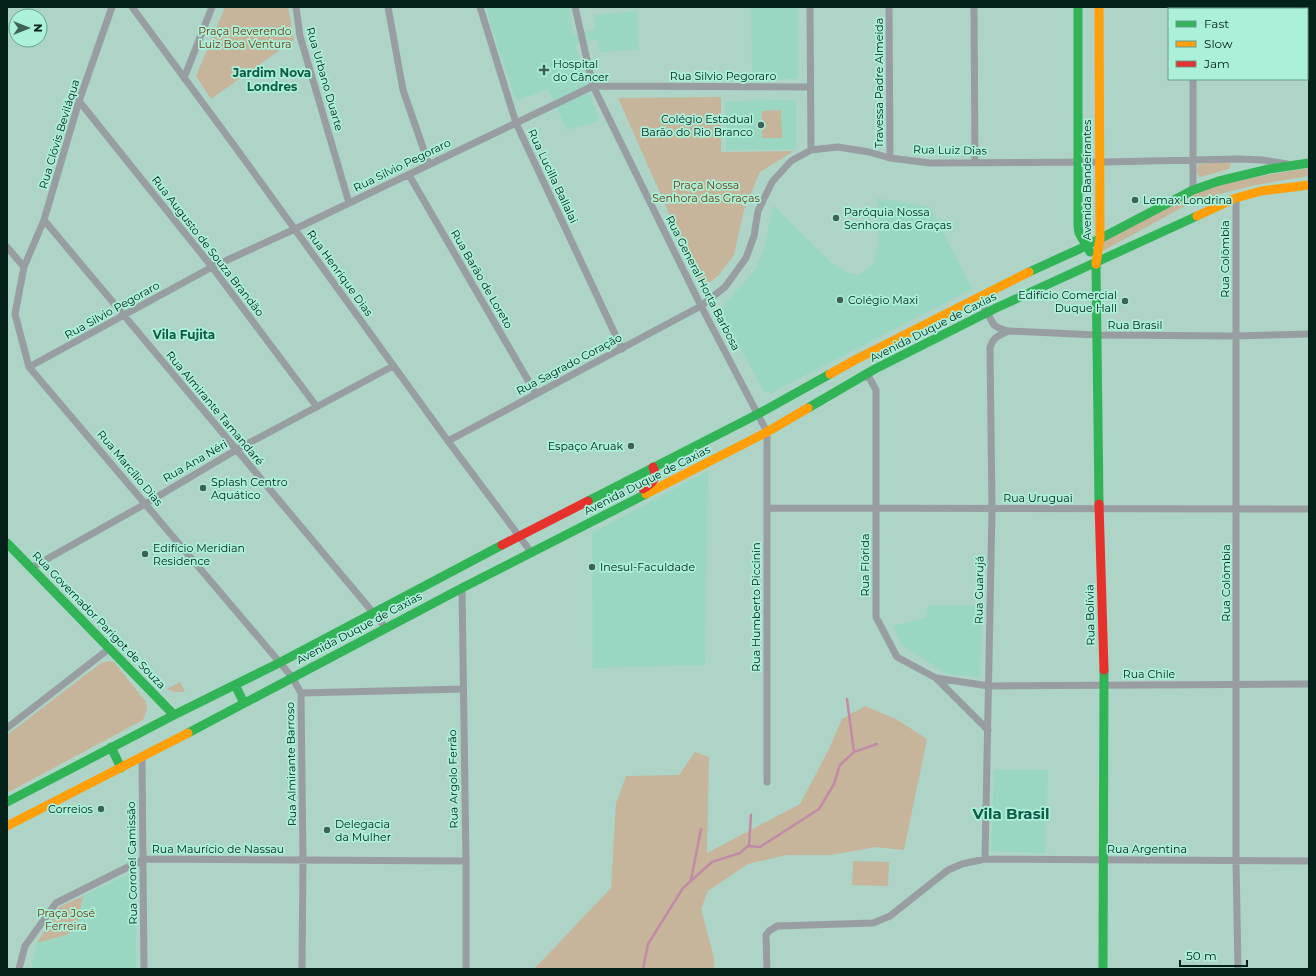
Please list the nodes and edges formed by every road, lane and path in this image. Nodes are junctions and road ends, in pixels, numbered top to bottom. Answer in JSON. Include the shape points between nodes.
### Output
{"nodes":[{"id":1,"x":112,"y":7,"type":"edge"},
{"id":2,"x":132,"y":7,"type":"edge"},
{"id":3,"x":212,"y":7,"type":"edge"},
{"id":4,"x":296,"y":7,"type":"edge"},
{"id":5,"x":388,"y":7,"type":"edge"},
{"id":6,"x":480,"y":7,"type":"edge"},
{"id":7,"x":574,"y":7,"type":"edge"},
{"id":8,"x":810,"y":7,"type":"edge"},
{"id":9,"x":889,"y":7,"type":"edge"},
{"id":10,"x":974,"y":7,"type":"edge"},
{"id":11,"x":1078,"y":7,"type":"edge"},
{"id":12,"x":1099,"y":7,"type":"edge"},
{"id":13,"x":184,"y":78,"type":"junction"},
{"id":14,"x":1193,"y":80,"type":"edge"},
{"id":15,"x":593,"y":86,"type":"junction"},
{"id":16,"x":810,"y":88,"type":"junction"},
{"id":17,"x":79,"y":101,"type":"junction"},
{"id":18,"x":516,"y":123,"type":"junction"},
{"id":19,"x":811,"y":150,"type":"junction"},
{"id":20,"x":890,"y":158,"type":"junction"},
{"id":21,"x":1192,"y":160,"type":"junction"},
{"id":22,"x":975,"y":162,"type":"junction"},
{"id":23,"x":1078,"y":162,"type":"junction"},
{"id":24,"x":1100,"y":162,"type":"junction"},
{"id":25,"x":1309,"y":163,"type":"edge"},
{"id":26,"x":429,"y":165,"type":"junction"},
{"id":27,"x":1289,"y":165,"type":"junction"},
{"id":28,"x":408,"y":175,"type":"junction"},
{"id":29,"x":1309,"y":185,"type":"edge"},
{"id":30,"x":1193,"y":190,"type":"junction"},
{"id":31,"x":1236,"y":198,"type":"junction"},
{"id":32,"x":349,"y":203,"type":"junction"},
{"id":33,"x":44,"y":220,"type":"junction"},
{"id":34,"x":295,"y":229,"type":"junction"},
{"id":35,"x":1100,"y":238,"type":"junction"},
{"id":36,"x":1086,"y":246,"type":"junction"},
{"id":37,"x":7,"y":247,"type":"edge"},
{"id":38,"x":1096,"y":261,"type":"junction"},
{"id":39,"x":24,"y":267,"type":"junction"},
{"id":40,"x":212,"y":267,"type":"junction"},
{"id":41,"x":978,"y":297,"type":"junction"},
{"id":42,"x":701,"y":306,"type":"junction"},
{"id":43,"x":987,"y":312,"type":"junction"},
{"id":44,"x":123,"y":316,"type":"junction"},
{"id":45,"x":1008,"y":331,"type":"junction"},
{"id":46,"x":1309,"y":334,"type":"edge"},
{"id":47,"x":1097,"y":335,"type":"junction"},
{"id":48,"x":1236,"y":336,"type":"junction"},
{"id":49,"x":622,"y":349,"type":"junction"},
{"id":50,"x":868,"y":354,"type":"junction"},
{"id":51,"x":855,"y":360,"type":"junction"},
{"id":52,"x":393,"y":366,"type":"junction"},
{"id":53,"x":29,"y":367,"type":"junction"},
{"id":54,"x":875,"y":369,"type":"junction"},
{"id":55,"x":864,"y":375,"type":"junction"},
{"id":56,"x":536,"y":394,"type":"junction"},
{"id":57,"x":317,"y":407,"type":"junction"},
{"id":58,"x":758,"y":414,"type":"junction"},
{"id":59,"x":768,"y":432,"type":"junction"},
{"id":60,"x":448,"y":441,"type":"junction"},
{"id":61,"x":236,"y":450,"type":"junction"},
{"id":62,"x":653,"y":467,"type":"junction"},
{"id":63,"x":145,"y":504,"type":"junction"},
{"id":64,"x":767,"y":508,"type":"junction"},
{"id":65,"x":877,"y":508,"type":"junction"},
{"id":66,"x":992,"y":509,"type":"junction"},
{"id":67,"x":1100,"y":509,"type":"junction"},
{"id":68,"x":1237,"y":509,"type":"junction"},
{"id":69,"x":1309,"y":509,"type":"edge"},
{"id":70,"x":614,"y":510,"type":"junction"},
{"id":71,"x":518,"y":536,"type":"junction"},
{"id":72,"x":7,"y":543,"type":"edge"},
{"id":73,"x":531,"y":552,"type":"junction"},
{"id":74,"x":31,"y":568,"type":"junction"},
{"id":75,"x":432,"y":582,"type":"junction"},
{"id":76,"x":462,"y":588,"type":"junction"},
{"id":77,"x":417,"y":611,"type":"junction"},
{"id":78,"x":373,"y":613,"type":"junction"},
{"id":79,"x":386,"y":628,"type":"junction"},
{"id":80,"x":110,"y":648,"type":"junction"},
{"id":81,"x":279,"y":663,"type":"junction"},
{"id":82,"x":292,"y":677,"type":"junction"},
{"id":83,"x":936,"y":678,"type":"junction"},
{"id":84,"x":1309,"y":684,"type":"edge"},
{"id":85,"x":235,"y":685,"type":"junction"},
{"id":86,"x":1104,"y":685,"type":"junction"},
{"id":87,"x":1236,"y":685,"type":"junction"},
{"id":88,"x":989,"y":686,"type":"junction"},
{"id":89,"x":463,"y":689,"type":"junction"},
{"id":90,"x":301,"y":693,"type":"junction"},
{"id":91,"x":244,"y":703,"type":"junction"},
{"id":92,"x":174,"y":715,"type":"junction"},
{"id":93,"x":7,"y":728,"type":"edge"},
{"id":94,"x":988,"y":730,"type":"junction"},
{"id":95,"x":111,"y":747,"type":"junction"},
{"id":96,"x":142,"y":757,"type":"junction"},
{"id":97,"x":121,"y":768,"type":"junction"},
{"id":98,"x":767,"y":782,"type":"dead end"},
{"id":99,"x":7,"y":802,"type":"edge"},
{"id":100,"x":7,"y":826,"type":"edge"},
{"id":101,"x":144,"y":859,"type":"junction"},
{"id":102,"x":985,"y":859,"type":"junction"},
{"id":103,"x":1104,"y":860,"type":"junction"},
{"id":104,"x":1236,"y":860,"type":"junction"},
{"id":105,"x":303,"y":861,"type":"junction"},
{"id":106,"x":466,"y":861,"type":"junction"},
{"id":107,"x":1309,"y":861,"type":"edge"},
{"id":108,"x":19,"y":969,"type":"edge"},
{"id":109,"x":144,"y":969,"type":"edge"},
{"id":110,"x":302,"y":969,"type":"edge"},
{"id":111,"x":466,"y":969,"type":"edge"},
{"id":112,"x":767,"y":969,"type":"edge"},
{"id":113,"x":1103,"y":969,"type":"edge"},
{"id":114,"x":1238,"y":969,"type":"edge"}],
"edges":[{"from":1,"to":17,"type":"street","name":"Rua Clóvis Beviláqua"},
{"from":2,"to":13,"type":"street","name":"Rua Henrique Dias"},
{"from":3,"to":13,"type":"street"},
{"from":4,"to":32,"type":"street","name":"Rua Urbano Duarte","via":[[300,36]]},
{"from":5,"to":26,"type":"street","via":[[403,90]]},
{"from":6,"to":18,"type":"street","name":"Rua Lucilla Ballalai"},
{"from":7,"to":15,"type":"street","name":"Rua General Horta Barbosa"},
{"from":8,"to":16,"type":"street"},
{"from":9,"to":20,"type":"street","name":"Travessa Padre Almeida"},
{"from":10,"to":22,"type":"street"},
{"from":11,"to":23,"type":"main road","name":"Avenida Bandeirantes"},
{"from":12,"to":24,"type":"main road","name":"Avenida Bandeirantes"},
{"from":13,"to":34,"type":"street","name":"Rua Henrique Dias"},
{"from":14,"to":21,"type":"street"},
{"from":15,"to":16,"type":"street","name":"Rua Silvio Pegoraro"},
{"from":15,"to":18,"type":"street","name":"Rua Silvio Pegoraro"},
{"from":15,"to":42,"type":"street","name":"Rua General Horta Barbosa"},
{"from":16,"to":19,"type":"street"},
{"from":17,"to":33,"type":"street","name":"Rua Clóvis Beviláqua"},
{"from":17,"to":40,"type":"street","name":"Rua Augusto de Souza Brandão"},
{"from":18,"to":26,"type":"street","name":"Rua Silvio Pegoraro"},
{"from":18,"to":49,"type":"street","name":"Rua Lucilla Ballalai"},
{"from":19,"to":20,"type":"street","name":"Rua Luiz Dias","via":[[838,147]]},
{"from":19,"to":42,"type":"street","name":"Rua Luiz Dias","via":[[791,161],[772,182],[758,211],[754,236],[746,258],[725,287]]},
{"from":20,"to":22,"type":"street","name":"Rua Luiz Dias","via":[[930,163]]},
{"from":21,"to":24,"type":"street","name":"Rua Luiz Dias"},
{"from":21,"to":27,"type":"street","name":"Rua Luiz Dias","via":[[1263,160]]},
{"from":21,"to":30,"type":"street"},
{"from":22,"to":23,"type":"street","name":"Rua Luiz Dias"},
{"from":23,"to":24,"type":"street","name":"Rua Luiz Dias"},
{"from":23,"to":36,"type":"main road","name":"Avenida Bandeirantes","via":[[1078,226]]},
{"from":24,"to":35,"type":"main road","name":"Avenida Bandeirantes"},
{"from":25,"to":27,"type":"main road","name":"Avenida Duque de Caxias"},
{"from":26,"to":28,"type":"street","name":"Rua Silvio Pegoraro"},
{"from":27,"to":30,"type":"main road","name":"Avenida Duque de Caxias","via":[[1219,181]]},
{"from":28,"to":32,"type":"street","name":"Rua Silvio Pegoraro"},
{"from":28,"to":56,"type":"street","name":"Rua Barão de Loreto"},
{"from":29,"to":31,"type":"main road","name":"Avenida Duque de Caxias","via":[[1261,191]]},
{"from":30,"to":35,"type":"main road","name":"Avenida Duque de Caxias"},
{"from":31,"to":38,"type":"main road","name":"Avenida Duque de Caxias"},
{"from":31,"to":48,"type":"street","name":"Rua Colômbia"},
{"from":32,"to":34,"type":"street","name":"Rua Silvio Pegoraro"},
{"from":33,"to":39,"type":"street","name":"Rua Clóvis Beviláqua"},
{"from":33,"to":44,"type":"street","name":"Rua Almirante Tamandaré"},
{"from":34,"to":40,"type":"street","name":"Rua Silvio Pegoraro"},
{"from":34,"to":52,"type":"street","name":"Rua Henrique Dias"},
{"from":35,"to":36,"type":"main road","name":"Avenida Duque de Caxias"},
{"from":35,"to":38,"type":"main road","name":"Avenida Bandeirantes"},
{"from":36,"to":38,"type":"main road","name":"Avenida Bandeirantes"},
{"from":36,"to":41,"type":"main road","name":"Avenida Duque de Caxias"},
{"from":37,"to":39,"type":"street"},
{"from":38,"to":43,"type":"main road","name":"Avenida Duque de Caxias"},
{"from":38,"to":47,"type":"main road","name":"Rua Bolívia"},
{"from":39,"to":53,"type":"street","name":"Rua Marcílio Dias","via":[[15,314]]},
{"from":40,"to":44,"type":"street","name":"Rua Silvio Pegoraro"},
{"from":40,"to":57,"type":"street","name":"Rua Augusto de Souza Brandão"},
{"from":41,"to":43,"type":"street","name":"Rua Brasil"},
{"from":41,"to":50,"type":"main road","name":"Avenida Duque de Caxias"},
{"from":42,"to":49,"type":"street","name":"Rua Sagrado Coração"},
{"from":42,"to":58,"type":"street","name":"Rua General Horta Barbosa"},
{"from":43,"to":45,"type":"street","name":"Rua Brasil","via":[[994,325]]},
{"from":43,"to":54,"type":"main road","name":"Avenida Duque de Caxias"},
{"from":44,"to":53,"type":"street","name":"Rua Silvio Pegoraro"},
{"from":44,"to":61,"type":"street","name":"Rua Almirante Tamandaré"},
{"from":45,"to":47,"type":"street","name":"Rua Brasil"},
{"from":45,"to":66,"type":"street","name":"Rua Guarujá","via":[[995,337],[990,348]]},
{"from":46,"to":48,"type":"street","name":"Rua Brasil"},
{"from":47,"to":48,"type":"street","name":"Rua Brasil"},
{"from":47,"to":67,"type":"main road","name":"Rua Bolívia"},
{"from":48,"to":68,"type":"street","name":"Rua Colômbia"},
{"from":49,"to":56,"type":"street","name":"Rua Sagrado Coração"},
{"from":50,"to":51,"type":"main road","name":"Avenida Duque de Caxias"},
{"from":50,"to":54,"type":"main road","via":[[875,360]]},
{"from":51,"to":55,"type":"main road","via":[[857,369]]},
{"from":51,"to":58,"type":"main road","name":"Avenida Duque de Caxias"},
{"from":52,"to":57,"type":"street","name":"Rua Ana Néri"},
{"from":52,"to":60,"type":"street","name":"Rua Henrique Dias"},
{"from":53,"to":63,"type":"street","name":"Rua Marcílio Dias"},
{"from":54,"to":55,"type":"main road","name":"Avenida Duque de Caxias"},
{"from":55,"to":59,"type":"main road","name":"Avenida Duque de Caxias"},
{"from":55,"to":65,"type":"street","name":"Rua Flórida","via":[[870,379],[876,390]]},
{"from":56,"to":60,"type":"street","name":"Rua Sagrado Coração"},
{"from":57,"to":61,"type":"street","name":"Rua Ana Néri"},
{"from":58,"to":59,"type":"street","name":"Rua General Horta Barbosa"},
{"from":58,"to":62,"type":"main road","name":"Avenida Duque de Caxias"},
{"from":59,"to":64,"type":"street","name":"Rua Humberto Piccinin"},
{"from":59,"to":70,"type":"main road","name":"Avenida Duque de Caxias"},
{"from":60,"to":71,"type":"street","name":"Rua Henrique Dias"},
{"from":61,"to":63,"type":"street","name":"Rua Ana Néri"},
{"from":61,"to":78,"type":"street","name":"Rua Almirante Tamandaré"},
{"from":62,"to":70,"type":"main road","via":[[656,472],[654,482]]},
{"from":62,"to":71,"type":"main road","name":"Avenida Duque de Caxias"},
{"from":63,"to":74,"type":"street","name":"Rua Ana Néri"},
{"from":63,"to":81,"type":"street","name":"Rua Marcílio Dias"},
{"from":64,"to":65,"type":"street","name":"Rua Uruguai"},
{"from":64,"to":98,"type":"street","name":"Rua Humberto Piccinin"},
{"from":65,"to":66,"type":"street","name":"Rua Uruguai"},
{"from":65,"to":83,"type":"street","name":"Rua Flórida","via":[[876,617],[897,657]]},
{"from":66,"to":67,"type":"street","name":"Rua Uruguai"},
{"from":66,"to":88,"type":"street","name":"Rua Guarujá"},
{"from":67,"to":68,"type":"street","name":"Rua Uruguai"},
{"from":67,"to":86,"type":"main road","name":"Rua Bolívia"},
{"from":68,"to":69,"type":"street","name":"Rua Uruguai"},
{"from":68,"to":87,"type":"street","name":"Rua Colômbia"},
{"from":70,"to":73,"type":"main road","name":"Avenida Duque de Caxias"},
{"from":71,"to":73,"type":"street","name":"Rua Henrique Dias"},
{"from":71,"to":75,"type":"main road","name":"Avenida Duque de Caxias"},
{"from":72,"to":74,"type":"main road","name":"Rua Governador Parigot de Souza"},
{"from":73,"to":76,"type":"main road","name":"Avenida Duque de Caxias"},
{"from":74,"to":80,"type":"main road","name":"Rua Governador Parigot de Souza"},
{"from":75,"to":77,"type":"main road","via":[[419,592],[415,603]]},
{"from":75,"to":78,"type":"main road","name":"Avenida Duque de Caxias"},
{"from":76,"to":77,"type":"main road","name":"Avenida Duque de Caxias"},
{"from":76,"to":89,"type":"street","name":"Rua Argolo Ferrão"},
{"from":77,"to":79,"type":"main road","name":"Avenida Duque de Caxias"},
{"from":78,"to":79,"type":"street","name":"Rua Almirante Tamandaré"},
{"from":78,"to":81,"type":"main road","name":"Avenida Duque de Caxias"},
{"from":79,"to":82,"type":"main road","name":"Avenida Duque de Caxias"},
{"from":80,"to":92,"type":"main road","name":"Rua Governador Parigot de Souza"},
{"from":80,"to":93,"type":"street"},
{"from":81,"to":82,"type":"street","name":"Rua Almirante Barroso"},
{"from":81,"to":85,"type":"main road","name":"Avenida Duque de Caxias"},
{"from":82,"to":90,"type":"street","name":"Rua Almirante Barroso"},
{"from":82,"to":91,"type":"main road","name":"Avenida Duque de Caxias"},
{"from":83,"to":88,"type":"street","name":"Rua Flórida"},
{"from":83,"to":94,"type":"street"},
{"from":84,"to":87,"type":"street","name":"Rua Chile"},
{"from":85,"to":91,"type":"main road"},
{"from":85,"to":92,"type":"main road","name":"Avenida Duque de Caxias"},
{"from":86,"to":87,"type":"street","name":"Rua Chile"},
{"from":86,"to":88,"type":"street","name":"Rua Chile"},
{"from":86,"to":103,"type":"main road","name":"Rua Bolívia"},
{"from":87,"to":104,"type":"street","name":"Rua Colômbia"},
{"from":88,"to":94,"type":"street","name":"Rua Guarujá"},
{"from":89,"to":90,"type":"street"},
{"from":89,"to":106,"type":"street","name":"Rua Argolo Ferrão"},
{"from":90,"to":105,"type":"street","name":"Rua Almirante Barroso"},
{"from":91,"to":96,"type":"main road","name":"Avenida Duque de Caxias"},
{"from":92,"to":95,"type":"main road","name":"Avenida Duque de Caxias"},
{"from":94,"to":102,"type":"street","name":"Rua Guarujá"},
{"from":95,"to":97,"type":"main road"},
{"from":95,"to":99,"type":"main road","name":"Avenida Duque de Caxias"},
{"from":96,"to":97,"type":"main road","name":"Avenida Duque de Caxias"},
{"from":96,"to":101,"type":"street","name":"Rua Coronel Camissão"},
{"from":97,"to":100,"type":"main road","name":"Avenida Duque de Caxias"},
{"from":101,"to":105,"type":"street","name":"Rua Maurício de Nassau"},
{"from":101,"to":108,"type":"street","name":"Rua Maurício de Nassau","via":[[56,903],[25,946]]},
{"from":101,"to":109,"type":"street","name":"Rua Coronel Camissão"},
{"from":102,"to":103,"type":"street","name":"Rua Argentina"},
{"from":102,"to":112,"type":"street","name":"Rua Argentina","via":[[948,870],[890,916],[873,923],[777,926],[766,935]]},
{"from":103,"to":104,"type":"street","name":"Rua Argentina"},
{"from":103,"to":113,"type":"main road","name":"Rua Bolívia"},
{"from":104,"to":107,"type":"street","name":"Rua Argentina"},
{"from":104,"to":114,"type":"street","name":"Rua Colômbia"},
{"from":105,"to":106,"type":"street","name":"Rua Maurício de Nassau"},
{"from":105,"to":110,"type":"street","name":"Rua Almirante Barroso"},
{"from":106,"to":111,"type":"street","name":"Rua Argolo Ferrão"}]}
